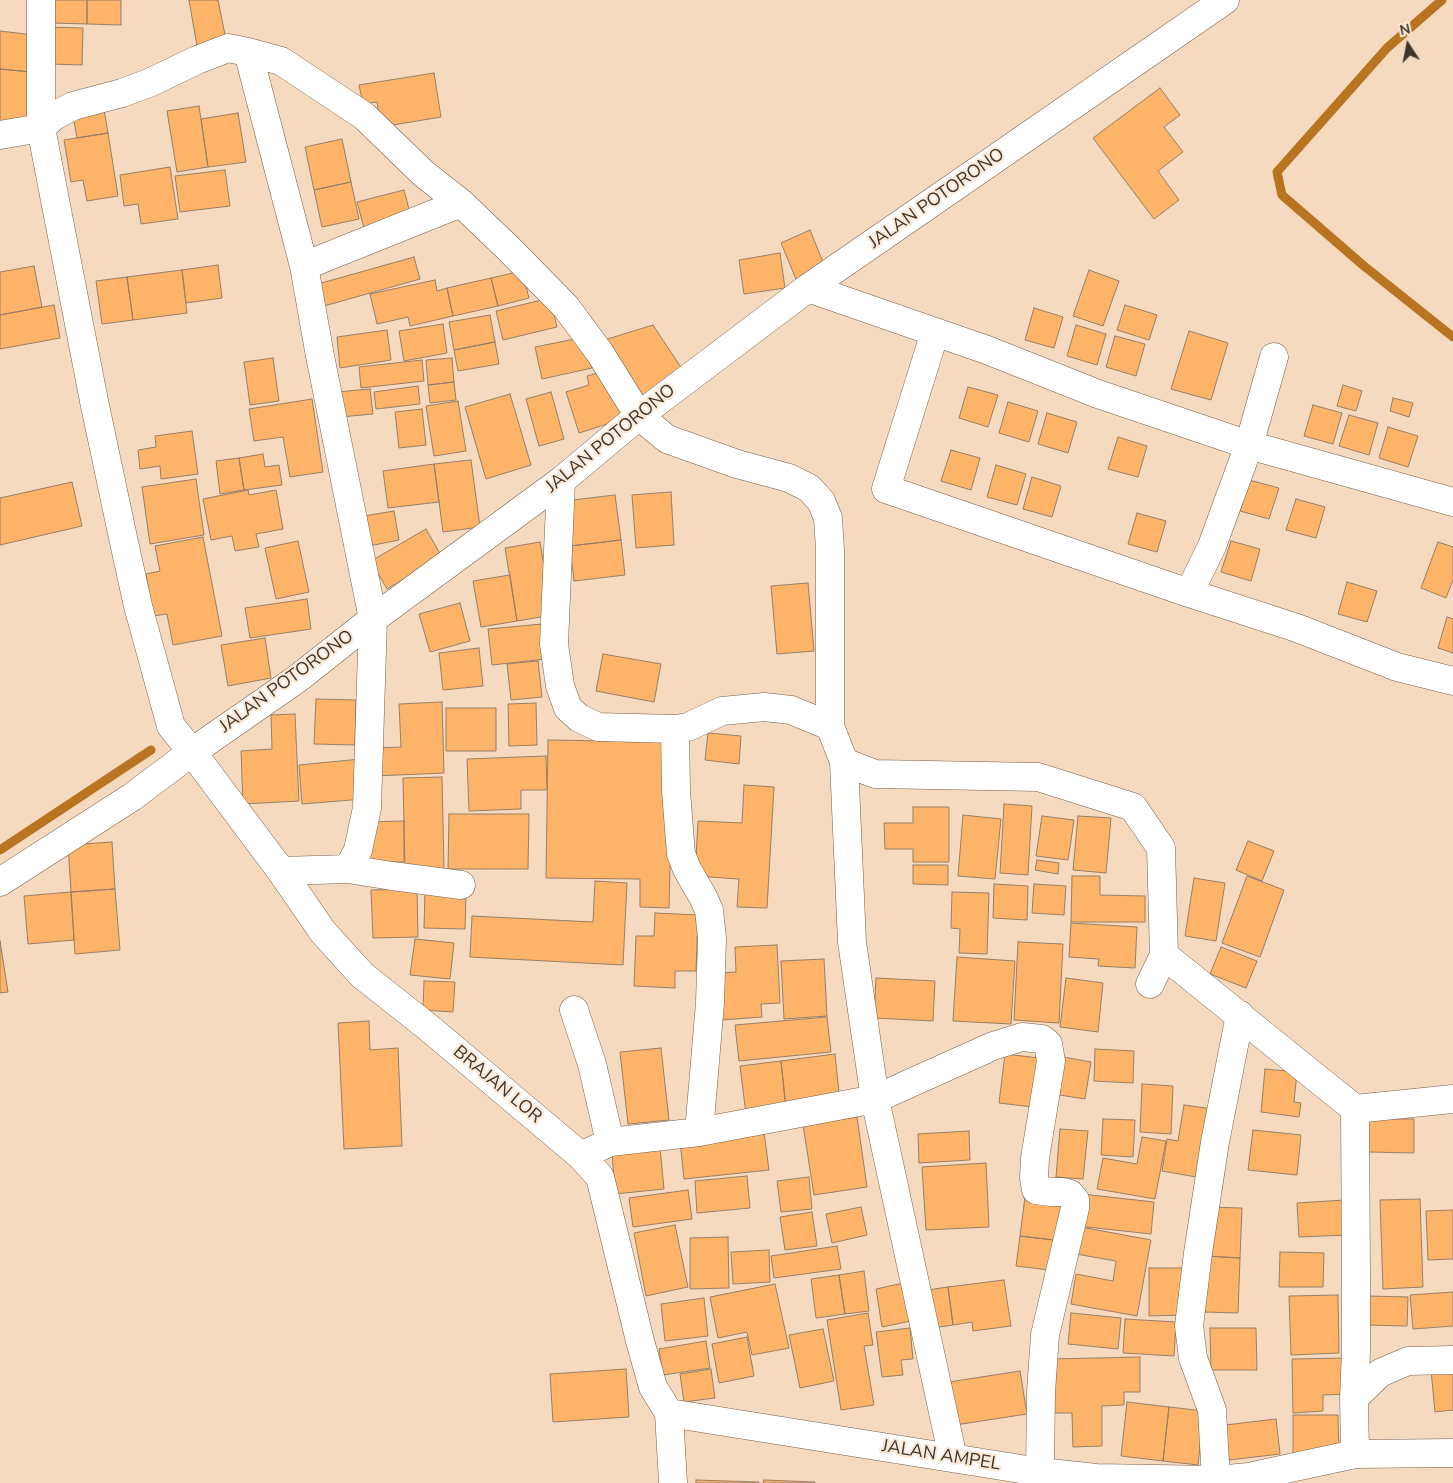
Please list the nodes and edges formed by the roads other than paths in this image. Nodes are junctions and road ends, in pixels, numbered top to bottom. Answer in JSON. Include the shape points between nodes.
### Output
{"nodes":[{"id":1,"x":41,"y":0,"type":"edge"},
{"id":2,"x":1225,"y":0,"type":"edge"},
{"id":3,"x":248,"y":52,"type":"junction"},
{"id":4,"x":41,"y":128,"type":"junction"},
{"id":5,"x":0,"y":135,"type":"edge"},
{"id":6,"x":461,"y":203,"type":"junction"},
{"id":7,"x":304,"y":266,"type":"junction"},
{"id":8,"x":808,"y":288,"type":"junction"},
{"id":9,"x":935,"y":332,"type":"junction"},
{"id":10,"x":1274,"y":357,"type":"dead end"},
{"id":11,"x":639,"y":416,"type":"junction"},
{"id":12,"x":1249,"y":445,"type":"junction"},
{"id":13,"x":561,"y":481,"type":"junction"},
{"id":14,"x":1453,"y":502,"type":"edge"},
{"id":15,"x":1189,"y":593,"type":"junction"},
{"id":16,"x":373,"y":619,"type":"junction"},
{"id":17,"x":1453,"y":681,"type":"edge"},
{"id":18,"x":830,"y":726,"type":"junction"},
{"id":19,"x":675,"y":729,"type":"junction"},
{"id":20,"x":192,"y":752,"type":"junction"},
{"id":21,"x":844,"y":762,"type":"junction"},
{"id":22,"x":348,"y":869,"type":"junction"},
{"id":23,"x":281,"y":871,"type":"junction"},
{"id":24,"x":0,"y":882,"type":"edge"},
{"id":25,"x":461,"y":885,"type":"dead end"},
{"id":26,"x":1164,"y":955,"type":"junction"},
{"id":27,"x":1150,"y":984,"type":"dead end"},
{"id":28,"x":574,"y":1010,"type":"dead end"},
{"id":29,"x":1240,"y":1016,"type":"junction"},
{"id":30,"x":875,"y":1099,"type":"junction"},
{"id":31,"x":1453,"y":1099,"type":"edge"},
{"id":32,"x":1355,"y":1109,"type":"junction"},
{"id":33,"x":700,"y":1132,"type":"junction"},
{"id":34,"x":610,"y":1142,"type":"junction"},
{"id":35,"x":582,"y":1156,"type":"junction"},
{"id":36,"x":1453,"y":1360,"type":"edge"},
{"id":37,"x":1354,"y":1398,"type":"junction"},
{"id":38,"x":669,"y":1413,"type":"junction"},
{"id":39,"x":1453,"y":1453,"type":"edge"},
{"id":40,"x":1355,"y":1454,"type":"junction"},
{"id":41,"x":953,"y":1458,"type":"junction"},
{"id":42,"x":1040,"y":1472,"type":"junction"},
{"id":43,"x":1096,"y":1480,"type":"edge"},
{"id":44,"x":1216,"y":1480,"type":"junction"},
{"id":45,"x":673,"y":1483,"type":"edge"}],
"edges":[{"from":1,"to":4,"type":"street","name":"BRAJAN LOR"},
{"from":2,"to":8,"type":"street","name":"JALAN POTORONO"},
{"from":3,"to":4,"type":"street","via":[[228,48],[150,83],[73,106],[54,116]]},
{"from":3,"to":6,"type":"street","via":[[282,62],[364,116],[424,174]]},
{"from":3,"to":7,"type":"street"},
{"from":4,"to":5,"type":"street"},
{"from":4,"to":20,"type":"street","name":"BRAJAN LOR","via":[[138,606],[170,726]]},
{"from":6,"to":7,"type":"street"},
{"from":6,"to":11,"type":"street","via":[[566,308]]},
{"from":7,"to":16,"type":"street"},
{"from":8,"to":9,"type":"street"},
{"from":8,"to":11,"type":"street","name":"JALAN POTORONO"},
{"from":9,"to":12,"type":"street","via":[[1098,394]]},
{"from":9,"to":15,"type":"street","via":[[886,488]]},
{"from":10,"to":12,"type":"street"},
{"from":11,"to":13,"type":"street","name":"JALAN POTORONO"},
{"from":11,"to":18,"type":"street","via":[[667,439],[788,478],[809,488],[820,501],[828,518],[830,549]]},
{"from":12,"to":14,"type":"street"},
{"from":12,"to":15,"type":"street","via":[[1212,546]]},
{"from":13,"to":16,"type":"street","name":"JALAN POTORONO"},
{"from":13,"to":19,"type":"street","via":[[554,644],[560,686],[568,708],[579,718],[598,727]]},
{"from":15,"to":17,"type":"street","via":[[1297,628],[1397,667]]},
{"from":16,"to":20,"type":"street","name":"JALAN POTORONO","via":[[298,678]]},
{"from":16,"to":22,"type":"street","via":[[367,808],[358,850]]},
{"from":18,"to":19,"type":"street","via":[[792,710],[764,707],[722,711],[688,727]]},
{"from":18,"to":21,"type":"street"},
{"from":19,"to":33,"type":"street","via":[[681,854],[709,910],[712,938]]},
{"from":20,"to":23,"type":"street","name":"BRAJAN LOR"},
{"from":20,"to":24,"type":"street","name":"JALAN POTORONO","via":[[132,797]]},
{"from":21,"to":26,"type":"street","via":[[875,774],[1038,777],[1133,807],[1161,848]]},
{"from":21,"to":30,"type":"street","via":[[852,942]]},
{"from":22,"to":23,"type":"street"},
{"from":22,"to":25,"type":"street"},
{"from":23,"to":35,"type":"street","name":"BRAJAN LOR","via":[[323,932],[362,975]]},
{"from":26,"to":27,"type":"street"},
{"from":26,"to":29,"type":"street"},
{"from":28,"to":34,"type":"street","via":[[592,1064]]},
{"from":29,"to":32,"type":"street"},
{"from":29,"to":44,"type":"street","via":[[1215,1142],[1189,1326],[1193,1358],[1212,1410]]},
{"from":30,"to":33,"type":"street"},
{"from":30,"to":41,"type":"street"},
{"from":30,"to":42,"type":"street","via":[[994,1046],[1022,1037],[1042,1039],[1048,1044],[1051,1062],[1034,1178],[1036,1190],[1070,1194],[1075,1200],[1075,1208],[1045,1335]]},
{"from":31,"to":32,"type":"street"},
{"from":32,"to":37,"type":"street"},
{"from":33,"to":34,"type":"street"},
{"from":34,"to":35,"type":"street"},
{"from":35,"to":38,"type":"street","name":"BRAJAN LOR","via":[[600,1177],[653,1388]]},
{"from":36,"to":37,"type":"street","via":[[1408,1361],[1380,1373]]},
{"from":37,"to":40,"type":"street"},
{"from":38,"to":41,"type":"street","name":"JALAN AMPEL"},
{"from":38,"to":45,"type":"street","name":"BRAJAN LOR"},
{"from":39,"to":40,"type":"street","name":"JALAN AMPEL"},
{"from":40,"to":44,"type":"street","name":"JALAN AMPEL","via":[[1249,1478]]},
{"from":41,"to":42,"type":"street","name":"JALAN AMPEL"},
{"from":42,"to":43,"type":"street","name":"JALAN AMPEL"},
{"from":43,"to":44,"type":"street","name":"JALAN AMPEL"}]}
